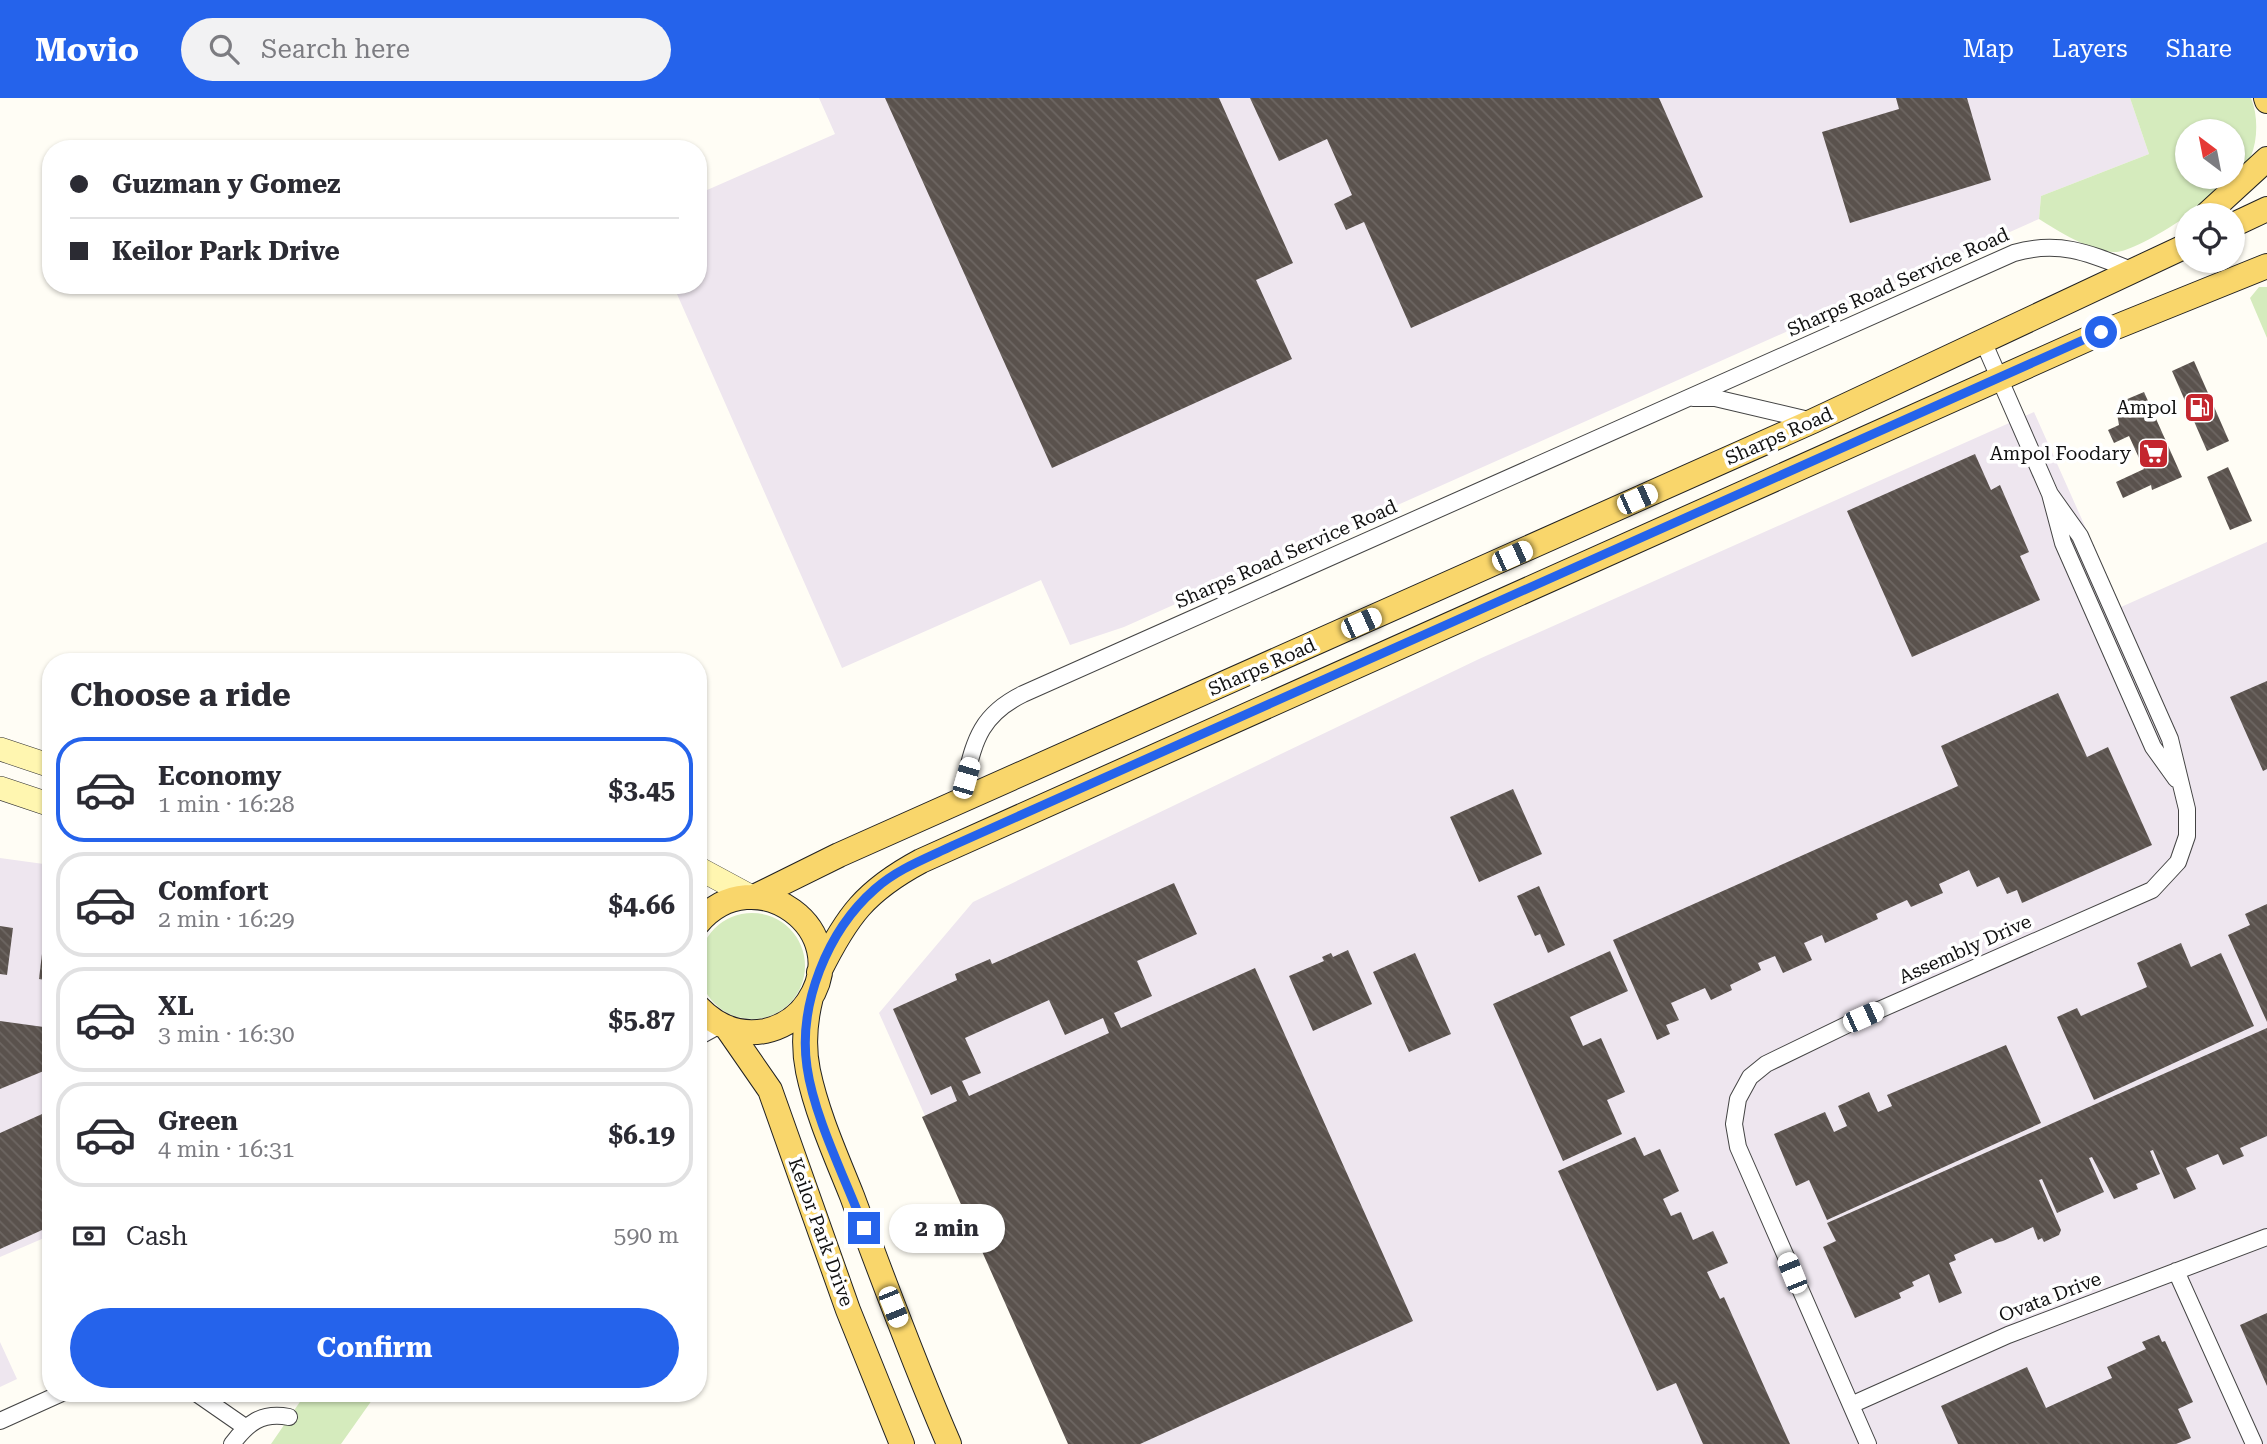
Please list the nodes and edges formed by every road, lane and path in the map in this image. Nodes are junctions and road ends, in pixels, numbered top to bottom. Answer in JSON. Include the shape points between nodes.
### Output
{"nodes":[{"id":1,"x":2267,"y":159,"type":"edge"},
{"id":2,"x":2219,"y":203,"type":"edge"},
{"id":3,"x":2267,"y":209,"type":"edge"},
{"id":4,"x":2245,"y":219,"type":"edge"},
{"id":5,"x":2175,"y":243,"type":"edge"},
{"id":6,"x":2175,"y":250,"type":"edge"},
{"id":7,"x":2157,"y":258,"type":"junction"},
{"id":8,"x":2267,"y":266,"type":"edge"},
{"id":9,"x":2131,"y":270,"type":"junction"},
{"id":10,"x":1983,"y":341,"type":"junction"},
{"id":11,"x":1999,"y":379,"type":"junction"},
{"id":12,"x":1687,"y":398,"type":"junction"},
{"id":13,"x":1813,"y":421,"type":"junction"},
{"id":14,"x":0,"y":748,"type":"edge"},
{"id":15,"x":42,"y":763,"type":"edge"},
{"id":16,"x":0,"y":788,"type":"edge"},
{"id":17,"x":0,"y":797,"type":"edge"},
{"id":18,"x":42,"y":802,"type":"edge"},
{"id":19,"x":959,"y":802,"type":"junction"},
{"id":20,"x":42,"y":803,"type":"edge"},
{"id":21,"x":707,"y":873,"type":"edge"},
{"id":22,"x":753,"y":896,"type":"junction"},
{"id":23,"x":707,"y":915,"type":"edge"},
{"id":24,"x":819,"y":972,"type":"junction"},
{"id":25,"x":811,"y":997,"type":"junction"},
{"id":26,"x":707,"y":1014,"type":"edge"},
{"id":27,"x":724,"y":1026,"type":"junction"},
{"id":28,"x":707,"y":1033,"type":"edge"},
{"id":29,"x":2267,"y":1237,"type":"edge"},
{"id":30,"x":2176,"y":1271,"type":"junction"},
{"id":31,"x":42,"y":1402,"type":"edge"},
{"id":32,"x":209,"y":1402,"type":"edge"},
{"id":33,"x":1851,"y":1405,"type":"junction"},
{"id":34,"x":289,"y":1417,"type":"dead end"},
{"id":35,"x":0,"y":1420,"type":"edge"},
{"id":36,"x":245,"y":1427,"type":"junction"},
{"id":37,"x":232,"y":1444,"type":"edge"},
{"id":38,"x":902,"y":1444,"type":"edge"},
{"id":39,"x":949,"y":1444,"type":"edge"},
{"id":40,"x":1868,"y":1444,"type":"edge"},
{"id":41,"x":2254,"y":1444,"type":"edge"}],
"edges":[{"from":1,"to":2,"type":"main road"},
{"from":3,"to":4,"type":"main road"},
{"from":5,"to":7,"type":"main road"},
{"from":6,"to":7,"type":"main road","name":"Sharps Road"},
{"from":7,"to":9,"type":"main road","name":"Sharps Road"},
{"from":8,"to":11,"type":"main road","name":"Sharps Road"},
{"from":9,"to":10,"type":"main road","name":"Sharps Road"},
{"from":9,"to":12,"type":"street","name":"Sharps Road Service Road","via":[[2058,245],[2036,246]]},
{"from":10,"to":11,"type":"street","name":"Assembly Drive"},
{"from":10,"to":13,"type":"main road","name":"Sharps Road"},
{"from":11,"to":24,"type":"main road","name":"Sharps Road","via":[[921,861],[892,876],[861,903]]},
{"from":11,"to":33,"type":"street","name":"Assembly Drive","via":[[2050,494],[2080,536],[2170,739],[2188,824],[2183,851],[2171,872],[2152,890],[1803,1046],[1758,1069],[1743,1087],[1734,1124],[1738,1147]]},
{"from":12,"to":13,"type":"street","name":"Sharps Road Service Road","via":[[1715,398]]},
{"from":12,"to":19,"type":"street","name":"Sharps Road Service Road","via":[[1001,705],[979,731]]},
{"from":13,"to":19,"type":"main road","name":"Sharps Road"},
{"from":14,"to":15,"type":"street"},
{"from":16,"to":18,"type":"street"},
{"from":17,"to":20,"type":"street"},
{"from":19,"to":22,"type":"main road","name":"Sharps Road"},
{"from":21,"to":22,"type":"street"},
{"from":22,"to":23,"type":"main road","name":"Sharps Road","via":[[718,906]]},
{"from":22,"to":24,"type":"main road","via":[[782,904],[804,920],[817,945]]},
{"from":24,"to":25,"type":"main road","name":"Sharps Road"},
{"from":25,"to":27,"type":"main road","via":[[792,1019],[775,1028],[746,1032]]},
{"from":25,"to":39,"type":"main road","via":[[806,1049],[817,1104]]},
{"from":26,"to":27,"type":"main road","name":"Keilor Park Drive"},
{"from":27,"to":28,"type":"street"},
{"from":27,"to":38,"type":"main road","name":"Keilor Park Drive","via":[[770,1090],[848,1310]]},
{"from":29,"to":30,"type":"street","name":"Ovata Drive"},
{"from":30,"to":33,"type":"street","name":"Ovata Drive","via":[[2008,1335]]},
{"from":30,"to":41,"type":"street"},
{"from":31,"to":35,"type":"street"},
{"from":32,"to":36,"type":"street"},
{"from":33,"to":40,"type":"street","name":"Assembly Drive"},
{"from":34,"to":36,"type":"street","via":[[269,1415]]},
{"from":36,"to":37,"type":"street"}]}
